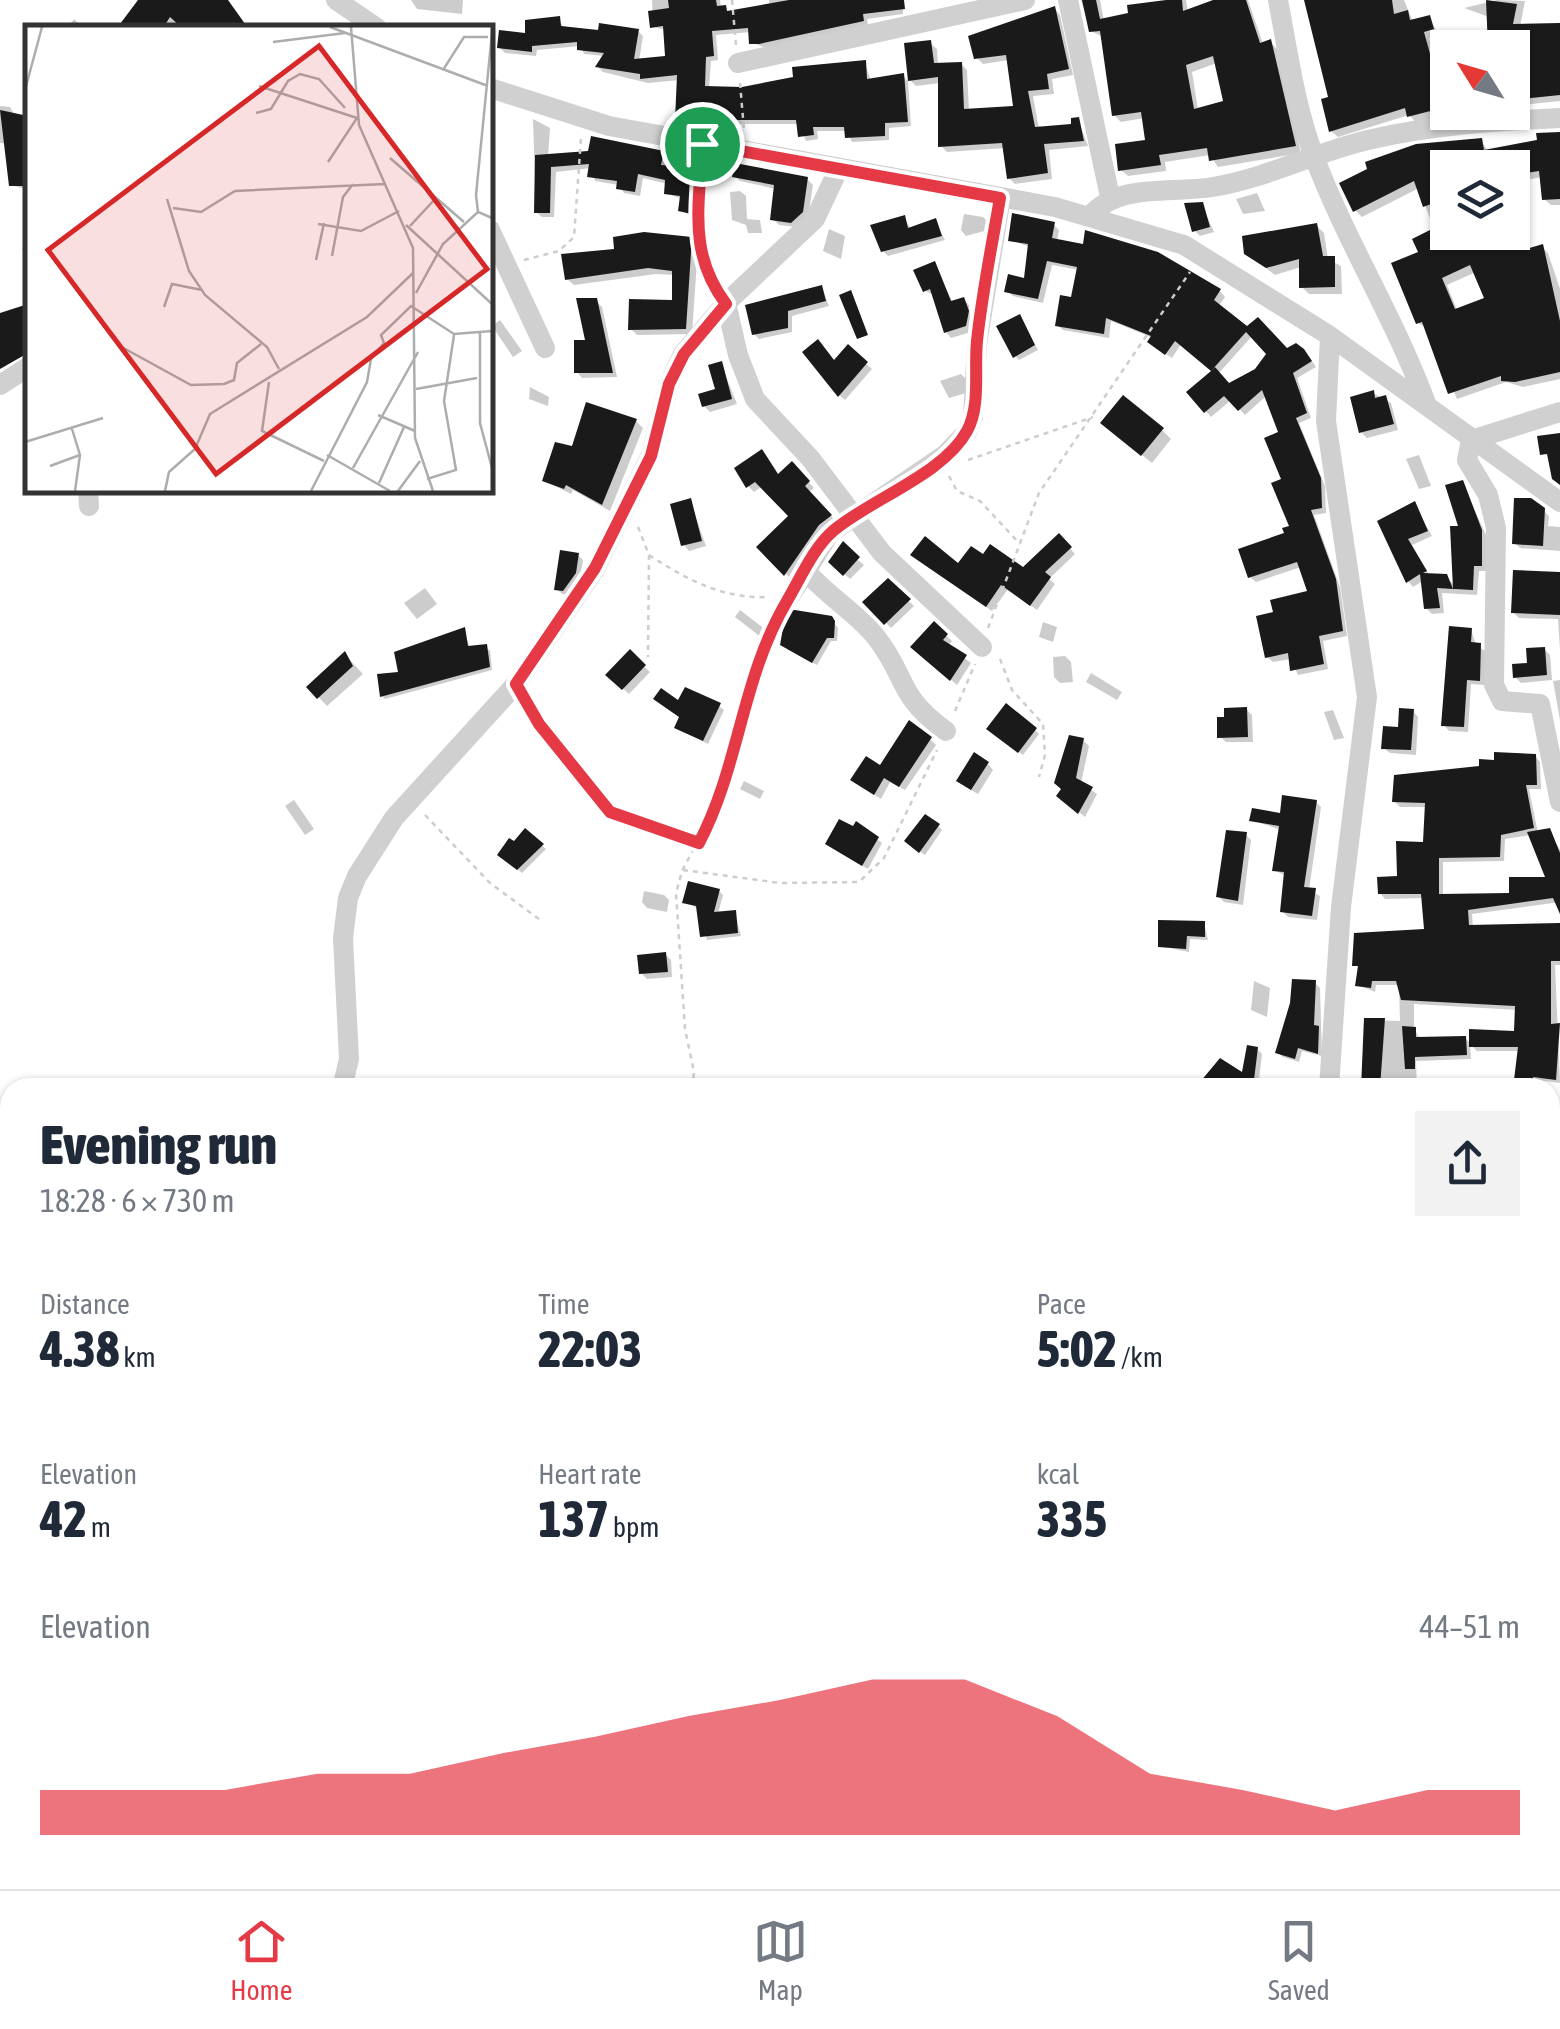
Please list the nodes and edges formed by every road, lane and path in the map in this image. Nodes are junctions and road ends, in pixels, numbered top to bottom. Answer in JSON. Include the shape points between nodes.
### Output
{"nodes":[{"id":1,"x":336,"y":0,"type":"edge"},
{"id":2,"x":1025,"y":0,"type":"edge"},
{"id":3,"x":1068,"y":0,"type":"edge"},
{"id":4,"x":1278,"y":0,"type":"edge"},
{"id":5,"x":373,"y":25,"type":"edge"},
{"id":6,"x":738,"y":63,"type":"dead end"},
{"id":7,"x":492,"y":89,"type":"edge"},
{"id":8,"x":580,"y":116,"type":"junction"},
{"id":9,"x":1560,"y":118,"type":"edge"},
{"id":10,"x":702,"y":144,"type":"junction"},
{"id":11,"x":1314,"y":157,"type":"junction"},
{"id":12,"x":839,"y":168,"type":"junction"},
{"id":13,"x":1000,"y":198,"type":"junction"},
{"id":14,"x":1110,"y":198,"type":"junction"},
{"id":15,"x":1090,"y":216,"type":"junction"},
{"id":16,"x":492,"y":235,"type":"edge"},
{"id":17,"x":505,"y":264,"type":"junction"},
{"id":18,"x":726,"y":304,"type":"junction"},
{"id":19,"x":1330,"y":336,"type":"junction"},
{"id":20,"x":545,"y":348,"type":"dead end"},
{"id":21,"x":25,"y":369,"type":"edge"},
{"id":22,"x":0,"y":384,"type":"edge"},
{"id":23,"x":1427,"y":406,"type":"junction"},
{"id":24,"x":1560,"y":412,"type":"edge"},
{"id":25,"x":1094,"y":417,"type":"dead end"},
{"id":26,"x":1470,"y":440,"type":"junction"},
{"id":27,"x":947,"y":461,"type":"junction"},
{"id":28,"x":1560,"y":502,"type":"edge"},
{"id":29,"x":626,"y":510,"type":"junction"},
{"id":30,"x":853,"y":520,"type":"junction"},
{"id":31,"x":1020,"y":544,"type":"dead end"},
{"id":32,"x":649,"y":555,"type":"junction"},
{"id":33,"x":806,"y":571,"type":"junction"},
{"id":34,"x":789,"y":598,"type":"junction"},
{"id":35,"x":982,"y":646,"type":"joint"},
{"id":36,"x":648,"y":657,"type":"dead end"},
{"id":37,"x":516,"y":684,"type":"junction"},
{"id":38,"x":946,"y":731,"type":"dead end"},
{"id":39,"x":1039,"y":777,"type":"dead end"},
{"id":40,"x":409,"y":801,"type":"junction"},
{"id":41,"x":1560,"y":802,"type":"edge"},
{"id":42,"x":699,"y":843,"type":"junction"},
{"id":43,"x":543,"y":922,"type":"dead end"},
{"id":44,"x":344,"y":1078,"type":"edge"},
{"id":45,"x":693,"y":1078,"type":"edge"},
{"id":46,"x":1330,"y":1078,"type":"edge"}],
"edges":[{"from":1,"to":5,"type":"street"},
{"from":2,"to":6,"type":"street"},
{"from":3,"to":14,"type":"street"},
{"from":4,"to":11,"type":"street"},
{"from":7,"to":8,"type":"street"},
{"from":8,"to":10,"type":"street"},
{"from":8,"to":17,"type":"path","via":[[574,237],[559,251]]},
{"from":9,"to":11,"type":"street","via":[[1426,129]]},
{"from":10,"to":12,"type":"street"},
{"from":10,"to":18,"type":"path","via":[[699,254]]},
{"from":11,"to":14,"type":"street","via":[[1214,186]]},
{"from":11,"to":23,"type":"street"},
{"from":12,"to":13,"type":"street"},
{"from":12,"to":18,"type":"street","via":[[814,219]]},
{"from":13,"to":15,"type":"street"},
{"from":13,"to":27,"type":"street","via":[[973,417]]},
{"from":14,"to":15,"type":"street"},
{"from":15,"to":19,"type":"street","via":[[1213,260]]},
{"from":16,"to":17,"type":"street"},
{"from":17,"to":20,"type":"street"},
{"from":18,"to":29,"type":"street","via":[[684,354],[669,384],[651,456]]},
{"from":18,"to":30,"type":"street","via":[[755,399],[810,458]]},
{"from":19,"to":23,"type":"street"},
{"from":19,"to":46,"type":"street","via":[[1326,422],[1368,696],[1341,907]]},
{"from":21,"to":22,"type":"street"},
{"from":23,"to":26,"type":"street"},
{"from":24,"to":26,"type":"street"},
{"from":25,"to":27,"type":"path"},
{"from":26,"to":28,"type":"street"},
{"from":26,"to":41,"type":"street","via":[[1468,469],[1488,494],[1496,528],[1494,685],[1502,701],[1540,704]]},
{"from":27,"to":30,"type":"street"},
{"from":27,"to":31,"type":"path","via":[[958,491],[980,501]]},
{"from":29,"to":32,"type":"path"},
{"from":29,"to":37,"type":"street"},
{"from":30,"to":33,"type":"street","via":[[830,533]]},
{"from":30,"to":35,"type":"street","via":[[915,588]]},
{"from":32,"to":34,"type":"path","via":[[697,584]]},
{"from":32,"to":36,"type":"path"},
{"from":33,"to":34,"type":"street"},
{"from":33,"to":38,"type":"street","via":[[872,632],[912,704]]},
{"from":34,"to":42,"type":"path","via":[[749,683],[723,793]]},
{"from":35,"to":39,"type":"path","via":[[1005,664],[1012,690],[1043,724],[1046,754]]},
{"from":37,"to":40,"type":"street"},
{"from":37,"to":42,"type":"path","via":[[539,724],[610,812]]},
{"from":40,"to":43,"type":"path","via":[[490,883]]},
{"from":40,"to":44,"type":"street","via":[[348,898]]},
{"from":42,"to":45,"type":"path","via":[[682,871],[675,912]]}]}
